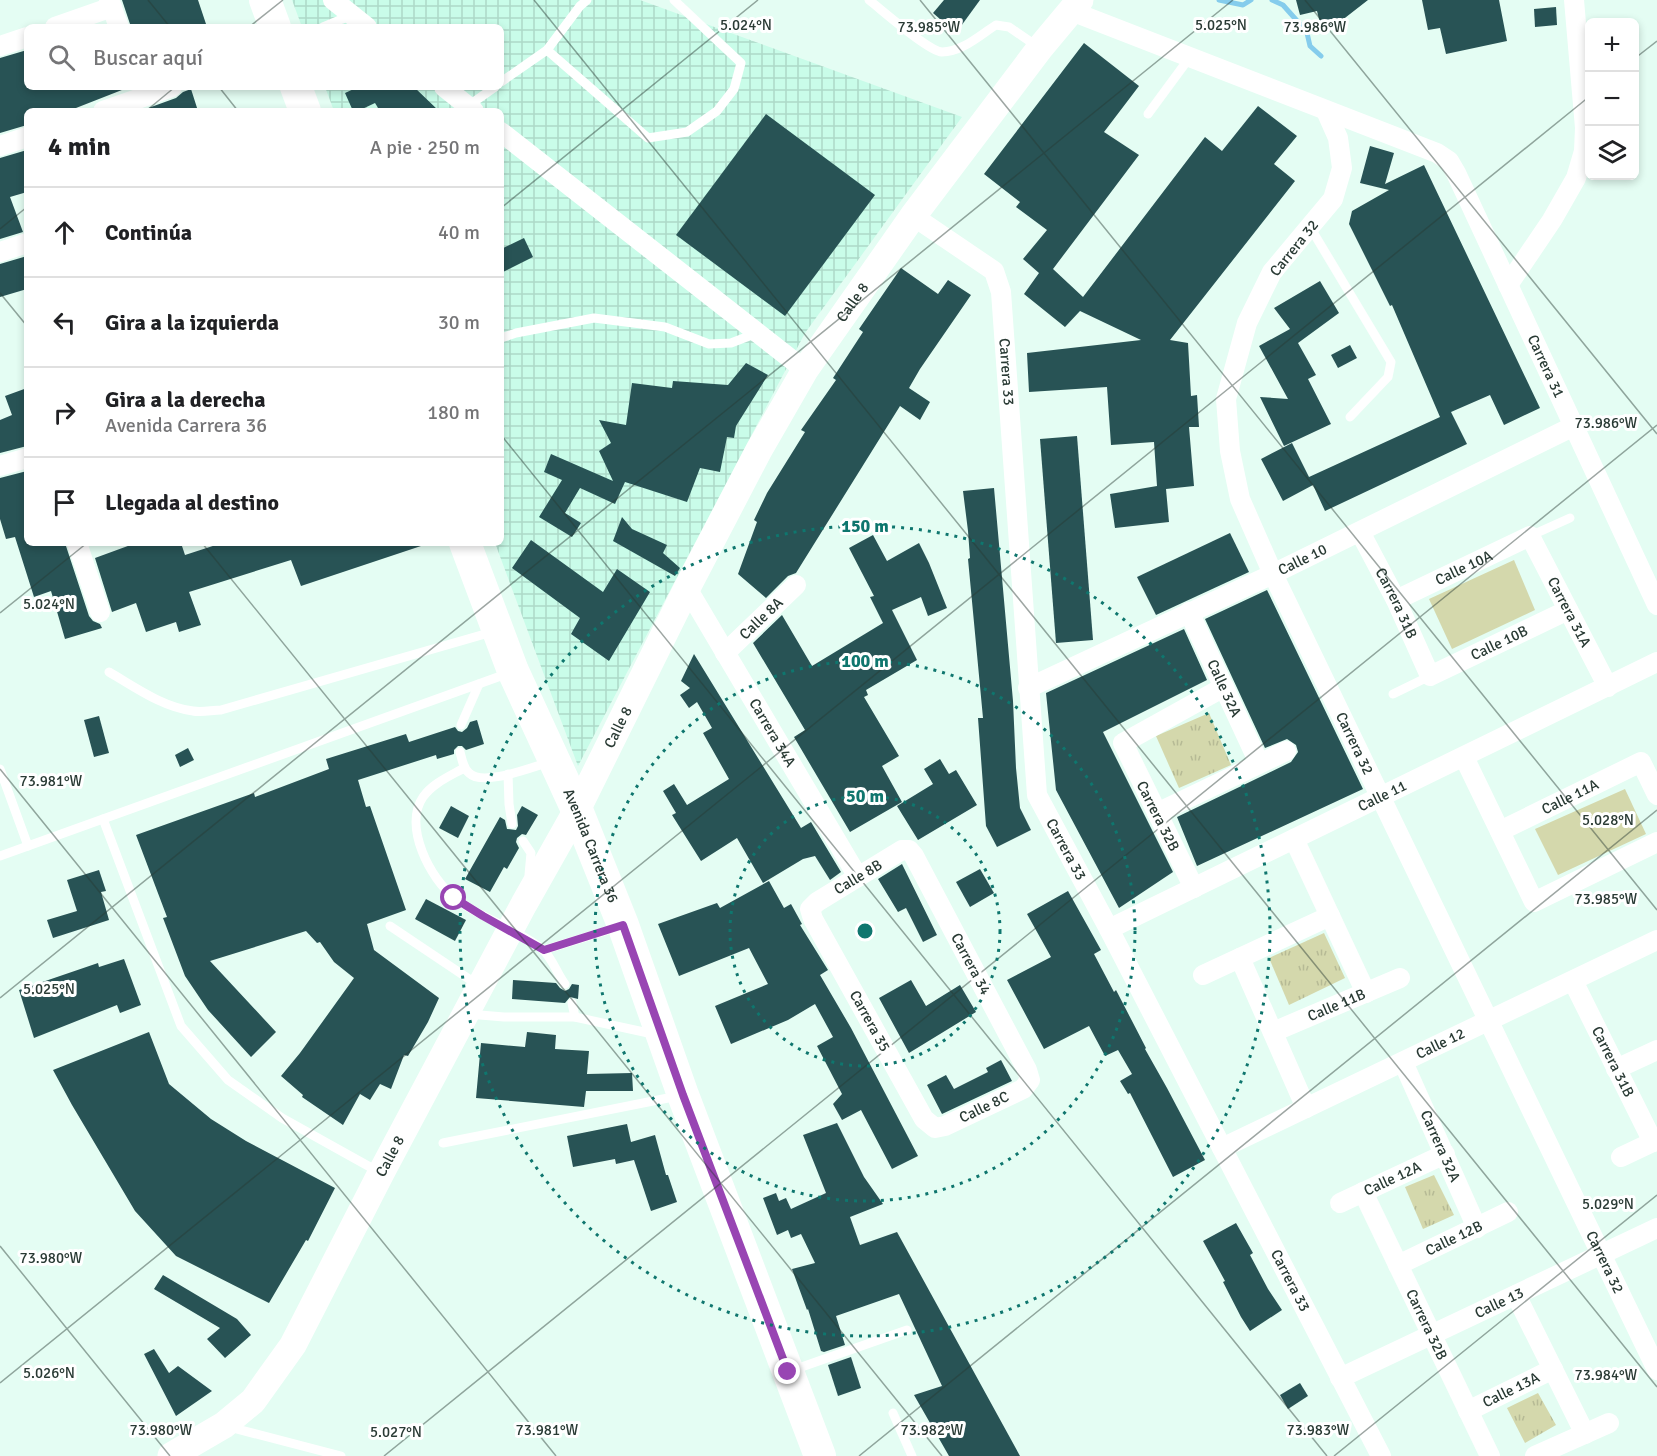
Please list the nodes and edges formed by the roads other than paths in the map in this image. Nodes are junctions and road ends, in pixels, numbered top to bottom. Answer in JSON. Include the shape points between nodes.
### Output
{"nodes":[{"id":1,"x":265,"y":0,"type":"edge"},
{"id":2,"x":333,"y":0,"type":"edge"},
{"id":3,"x":587,"y":0,"type":"edge"},
{"id":4,"x":674,"y":0,"type":"edge"},
{"id":5,"x":869,"y":0,"type":"edge"},
{"id":6,"x":1574,"y":0,"type":"edge"},
{"id":7,"x":110,"y":4,"type":"edge"},
{"id":8,"x":1076,"y":5,"type":"edge"},
{"id":9,"x":360,"y":21,"type":"edge"},
{"id":10,"x":62,"y":24,"type":"edge"},
{"id":11,"x":118,"y":24,"type":"edge"},
{"id":12,"x":274,"y":24,"type":"edge"},
{"id":13,"x":342,"y":24,"type":"edge"},
{"id":14,"x":24,"y":38,"type":"edge"},
{"id":15,"x":0,"y":46,"type":"edge"},
{"id":16,"x":1040,"y":48,"type":"junction"},
{"id":17,"x":547,"y":50,"type":"junction"},
{"id":18,"x":1190,"y":57,"type":"junction"},
{"id":19,"x":504,"y":80,"type":"edge"},
{"id":20,"x":165,"y":90,"type":"edge"},
{"id":21,"x":298,"y":90,"type":"edge"},
{"id":22,"x":448,"y":90,"type":"edge"},
{"id":23,"x":492,"y":90,"type":"edge"},
{"id":24,"x":146,"y":98,"type":"edge"},
{"id":25,"x":113,"y":108,"type":"edge"},
{"id":26,"x":304,"y":108,"type":"edge"},
{"id":27,"x":470,"y":108,"type":"edge"},
{"id":28,"x":472,"y":108,"type":"edge"},
{"id":29,"x":1326,"y":111,"type":"junction"},
{"id":30,"x":1148,"y":114,"type":"dead end"},
{"id":31,"x":504,"y":134,"type":"edge"},
{"id":32,"x":24,"y":138,"type":"edge"},
{"id":33,"x":0,"y":146,"type":"edge"},
{"id":34,"x":913,"y":216,"type":"junction"},
{"id":35,"x":1310,"y":227,"type":"junction"},
{"id":36,"x":24,"y":244,"type":"edge"},
{"id":37,"x":0,"y":252,"type":"edge"},
{"id":38,"x":1508,"y":285,"type":"junction"},
{"id":39,"x":757,"y":333,"type":"junction"},
{"id":40,"x":504,"y":337,"type":"edge"},
{"id":41,"x":805,"y":370,"type":"junction"},
{"id":42,"x":1350,"y":417,"type":"dead end"},
{"id":43,"x":1574,"y":426,"type":"junction"},
{"id":44,"x":24,"y":459,"type":"edge"},
{"id":45,"x":0,"y":466,"type":"edge"},
{"id":46,"x":1570,"y":518,"type":"dead end"},
{"id":47,"x":1360,"y":532,"type":"junction"},
{"id":48,"x":1530,"y":536,"type":"junction"},
{"id":49,"x":78,"y":546,"type":"edge"},
{"id":50,"x":466,"y":546,"type":"edge"},
{"id":51,"x":1273,"y":574,"type":"junction"},
{"id":52,"x":796,"y":585,"type":"dead end"},
{"id":53,"x":687,"y":588,"type":"junction"},
{"id":54,"x":1396,"y":600,"type":"junction"},
{"id":55,"x":1657,"y":605,"type":"edge"},
{"id":56,"x":1568,"y":610,"type":"junction"},
{"id":57,"x":100,"y":612,"type":"dead end"},
{"id":58,"x":1189,"y":612,"type":"junction"},
{"id":59,"x":498,"y":630,"type":"junction"},
{"id":60,"x":725,"y":653,"type":"junction"},
{"id":61,"x":1657,"y":662,"type":"edge"},
{"id":62,"x":513,"y":671,"type":"junction"},
{"id":63,"x":109,"y":672,"type":"dead end"},
{"id":64,"x":1430,"y":676,"type":"junction"},
{"id":65,"x":479,"y":684,"type":"junction"},
{"id":66,"x":1224,"y":687,"type":"junction"},
{"id":67,"x":1608,"y":687,"type":"junction"},
{"id":68,"x":1028,"y":688,"type":"junction"},
{"id":69,"x":1393,"y":694,"type":"dead end"},
{"id":70,"x":461,"y":725,"type":"dead end"},
{"id":71,"x":1286,"y":751,"type":"dead end"},
{"id":72,"x":460,"y":752,"type":"dead end"},
{"id":73,"x":1464,"y":757,"type":"junction"},
{"id":74,"x":555,"y":760,"type":"junction"},
{"id":75,"x":1259,"y":763,"type":"junction"},
{"id":76,"x":465,"y":768,"type":"junction"},
{"id":77,"x":0,"y":769,"type":"edge"},
{"id":78,"x":508,"y":774,"type":"junction"},
{"id":79,"x":1657,"y":795,"type":"edge"},
{"id":80,"x":1381,"y":796,"type":"junction"},
{"id":81,"x":577,"y":810,"type":"junction"},
{"id":82,"x":1157,"y":813,"type":"junction"},
{"id":83,"x":103,"y":819,"type":"junction"},
{"id":84,"x":512,"y":824,"type":"dead end"},
{"id":85,"x":1500,"y":831,"type":"junction"},
{"id":86,"x":1294,"y":838,"type":"junction"},
{"id":87,"x":523,"y":841,"type":"dead end"},
{"id":88,"x":1657,"y":842,"type":"edge"},
{"id":89,"x":28,"y":846,"type":"junction"},
{"id":90,"x":909,"y":849,"type":"joint"},
{"id":91,"x":0,"y":856,"type":"edge"},
{"id":92,"x":858,"y":877,"type":"junction"},
{"id":93,"x":1194,"y":888,"type":"junction"},
{"id":94,"x":524,"y":904,"type":"junction"},
{"id":95,"x":810,"y":909,"type":"joint"},
{"id":96,"x":1330,"y":916,"type":"junction"},
{"id":97,"x":623,"y":925,"type":"junction"},
{"id":98,"x":390,"y":926,"type":"dead end"},
{"id":99,"x":1109,"y":929,"type":"junction"},
{"id":100,"x":510,"y":930,"type":"junction"},
{"id":101,"x":1657,"y":940,"type":"edge"},
{"id":102,"x":544,"y":950,"type":"junction"},
{"id":103,"x":1240,"y":958,"type":"junction"},
{"id":104,"x":1203,"y":975,"type":"dead end"},
{"id":105,"x":1400,"y":978,"type":"dead end"},
{"id":106,"x":1573,"y":981,"type":"junction"},
{"id":107,"x":565,"y":984,"type":"dead end"},
{"id":108,"x":480,"y":987,"type":"junction"},
{"id":109,"x":1366,"y":993,"type":"junction"},
{"id":110,"x":572,"y":1004,"type":"dead end"},
{"id":111,"x":466,"y":1013,"type":"junction"},
{"id":112,"x":575,"y":1017,"type":"junction"},
{"id":113,"x":1489,"y":1021,"type":"junction"},
{"id":114,"x":1274,"y":1032,"type":"junction"},
{"id":115,"x":662,"y":1035,"type":"junction"},
{"id":116,"x":1657,"y":1050,"type":"edge"},
{"id":117,"x":1403,"y":1062,"type":"junction"},
{"id":118,"x":1616,"y":1069,"type":"junction"},
{"id":119,"x":1030,"y":1080,"type":"joint"},
{"id":120,"x":683,"y":1095,"type":"junction"},
{"id":121,"x":1306,"y":1108,"type":"junction"},
{"id":122,"x":935,"y":1128,"type":"joint"},
{"id":123,"x":1655,"y":1141,"type":"edge"},
{"id":124,"x":443,"y":1143,"type":"dead end"},
{"id":125,"x":1221,"y":1148,"type":"junction"},
{"id":126,"x":1445,"y":1154,"type":"junction"},
{"id":127,"x":1620,"y":1157,"type":"dead end"},
{"id":128,"x":381,"y":1173,"type":"junction"},
{"id":129,"x":1364,"y":1192,"type":"junction"},
{"id":130,"x":1340,"y":1203,"type":"dead end"},
{"id":131,"x":1508,"y":1212,"type":"dead end"},
{"id":132,"x":1477,"y":1228,"type":"junction"},
{"id":133,"x":1657,"y":1228,"type":"edge"},
{"id":134,"x":1602,"y":1255,"type":"junction"},
{"id":135,"x":1398,"y":1265,"type":"junction"},
{"id":136,"x":1515,"y":1295,"type":"junction"},
{"id":137,"x":907,"y":1330,"type":"dead end"},
{"id":138,"x":1431,"y":1335,"type":"junction"},
{"id":139,"x":1553,"y":1369,"type":"junction"},
{"id":140,"x":1657,"y":1370,"type":"edge"},
{"id":141,"x":788,"y":1372,"type":"junction"},
{"id":142,"x":1340,"y":1378,"type":"junction"},
{"id":143,"x":1468,"y":1411,"type":"junction"},
{"id":144,"x":893,"y":1413,"type":"dead end"},
{"id":145,"x":1609,"y":1423,"type":"dead end"},
{"id":146,"x":224,"y":1425,"type":"junction"},
{"id":147,"x":1585,"y":1434,"type":"junction"},
{"id":148,"x":171,"y":1456,"type":"edge"},
{"id":149,"x":341,"y":1456,"type":"edge"},
{"id":150,"x":820,"y":1456,"type":"edge"},
{"id":151,"x":912,"y":1456,"type":"edge"},
{"id":152,"x":1381,"y":1456,"type":"edge"},
{"id":153,"x":1490,"y":1456,"type":"edge"},
{"id":154,"x":1535,"y":1456,"type":"edge"}],
"edges":[{"from":1,"to":12,"type":"main road"},
{"from":2,"to":9,"type":"street"},
{"from":3,"to":17,"type":"lane"},
{"from":4,"to":17,"type":"lane","via":[[741,63],[734,89],[717,111],[687,132],[648,138]]},
{"from":5,"to":16,"type":"lane","via":[[940,52],[961,47],[996,25],[1009,27]]},
{"from":6,"to":38,"type":"street","via":[[1584,151],[1576,178],[1562,203]]},
{"from":7,"to":10,"type":"street"},
{"from":7,"to":11,"type":"street"},
{"from":8,"to":16,"type":"main road","name":"Calle 8"},
{"from":8,"to":18,"type":"street"},
{"from":9,"to":13,"type":"lane"},
{"from":14,"to":15,"type":"street"},
{"from":16,"to":34,"type":"main road","name":"Calle 8"},
{"from":17,"to":19,"type":"lane"},
{"from":18,"to":29,"type":"street"},
{"from":18,"to":30,"type":"lane"},
{"from":20,"to":24,"type":"street"},
{"from":21,"to":26,"type":"main road"},
{"from":22,"to":27,"type":"street"},
{"from":23,"to":28,"type":"lane"},
{"from":24,"to":25,"type":"street"},
{"from":29,"to":35,"type":"street","name":"Carrera 32","via":[[1338,138],[1342,168],[1333,199]]},
{"from":29,"to":38,"type":"street","name":"Carrera 31","via":[[1449,161]]},
{"from":31,"to":39,"type":"street"},
{"from":32,"to":33,"type":"street"},
{"from":34,"to":41,"type":"main road","name":"Calle 8"},
{"from":34,"to":68,"type":"street","name":"Carrera 33","via":[[994,271],[1001,292]]},
{"from":35,"to":42,"type":"lane","via":[[1391,362],[1388,377]]},
{"from":35,"to":51,"type":"street","name":"Carrera 32","via":[[1272,272],[1247,324],[1226,399],[1230,451],[1240,499]]},
{"from":36,"to":37,"type":"street"},
{"from":38,"to":43,"type":"street","name":"Carrera 31"},
{"from":39,"to":40,"type":"lane","via":[[731,343],[710,344],[665,327],[594,318]]},
{"from":39,"to":41,"type":"street"},
{"from":41,"to":53,"type":"main road","name":"Calle 8"},
{"from":43,"to":47,"type":"street","name":"Calle 10"},
{"from":43,"to":55,"type":"street","name":"Carrera 31"},
{"from":44,"to":45,"type":"street"},
{"from":46,"to":48,"type":"lane"},
{"from":47,"to":51,"type":"street","name":"Calle 10"},
{"from":47,"to":54,"type":"street","name":"Carrera 31B"},
{"from":48,"to":54,"type":"street","name":"Calle 10A"},
{"from":48,"to":56,"type":"street","name":"Carrera 31A"},
{"from":49,"to":57,"type":"street"},
{"from":50,"to":59,"type":"main road","name":"Avenida Carrera 36"},
{"from":51,"to":58,"type":"street","name":"Calle 10"},
{"from":51,"to":80,"type":"street","name":"Carrera 32"},
{"from":52,"to":60,"type":"street","name":"Calle 8A"},
{"from":53,"to":60,"type":"street","name":"Carrera 34A"},
{"from":53,"to":81,"type":"main road","name":"Calle 8"},
{"from":54,"to":64,"type":"street","name":"Carrera 31B"},
{"from":56,"to":64,"type":"street","name":"Calle 10B"},
{"from":56,"to":67,"type":"street","name":"Carrera 31A"},
{"from":58,"to":66,"type":"street","name":"Calle 32A"},
{"from":58,"to":68,"type":"street","name":"Calle 10"},
{"from":59,"to":62,"type":"main road","name":"Avenida Carrera 36"},
{"from":59,"to":63,"type":"lane","via":[[221,710],[196,712],[174,707]]},
{"from":60,"to":92,"type":"street","name":"Carrera 34A"},
{"from":61,"to":67,"type":"street","name":"Calle 11"},
{"from":62,"to":65,"type":"lane"},
{"from":62,"to":74,"type":"main road","name":"Avenida Carrera 36"},
{"from":64,"to":69,"type":"lane"},
{"from":65,"to":70,"type":"lane"},
{"from":65,"to":83,"type":"lane"},
{"from":66,"to":75,"type":"street","name":"Calle 32A"},
{"from":66,"to":82,"type":"street","name":"Carrera 32B","via":[[1122,743]]},
{"from":67,"to":73,"type":"street","name":"Calle 11"},
{"from":68,"to":99,"type":"street","name":"Carrera 33","via":[[1037,795]]},
{"from":71,"to":75,"type":"street"},
{"from":72,"to":76,"type":"lane"},
{"from":73,"to":80,"type":"street","name":"Calle 11"},
{"from":73,"to":85,"type":"street"},
{"from":74,"to":78,"type":"lane"},
{"from":74,"to":81,"type":"main road","name":"Avenida Carrera 36"},
{"from":75,"to":82,"type":"street"},
{"from":76,"to":78,"type":"lane","via":[[470,775],[484,780]]},
{"from":76,"to":100,"type":"lane","via":[[439,782],[424,795],[417,808],[416,827],[422,850],[436,878],[454,898]]},
{"from":77,"to":89,"type":"lane"},
{"from":78,"to":84,"type":"lane"},
{"from":79,"to":85,"type":"street","name":"Calle 11A","via":[[1641,762]]},
{"from":80,"to":86,"type":"street","name":"Calle 11"},
{"from":80,"to":113,"type":"street","name":"Carrera 32"},
{"from":81,"to":94,"type":"main road","name":"Calle 8"},
{"from":81,"to":97,"type":"main road","name":"Avenida Carrera 36"},
{"from":82,"to":93,"type":"street","name":"Carrera 32B"},
{"from":83,"to":89,"type":"lane"},
{"from":83,"to":128,"type":"lane","via":[[181,1026],[228,1080],[282,1118]]},
{"from":85,"to":88,"type":"street","via":[[1534,902]]},
{"from":86,"to":93,"type":"street","name":"Calle 11"},
{"from":86,"to":96,"type":"street"},
{"from":87,"to":94,"type":"lane","via":[[531,854]]},
{"from":89,"to":91,"type":"lane"},
{"from":90,"to":92,"type":"street","name":"Calle 8B"},
{"from":90,"to":119,"type":"street","name":"Carrera 34"},
{"from":92,"to":95,"type":"street","name":"Calle 8B"},
{"from":93,"to":99,"type":"street","name":"Calle 11"},
{"from":94,"to":100,"type":"main road","name":"Calle 8"},
{"from":95,"to":122,"type":"street","name":"Carrera 35","via":[[924,1119]]},
{"from":96,"to":103,"type":"street"},
{"from":96,"to":109,"type":"street"},
{"from":97,"to":102,"type":"lane"},
{"from":97,"to":115,"type":"main road","name":"Avenida Carrera 36"},
{"from":98,"to":108,"type":"lane"},
{"from":99,"to":125,"type":"street","name":"Carrera 33"},
{"from":100,"to":102,"type":"lane"},
{"from":100,"to":108,"type":"main road","name":"Calle 8"},
{"from":101,"to":106,"type":"street","name":"Calle 12"},
{"from":102,"to":107,"type":"lane"},
{"from":103,"to":104,"type":"street"},
{"from":103,"to":114,"type":"street"},
{"from":105,"to":109,"type":"street","name":"Calle 11B"},
{"from":106,"to":113,"type":"street","name":"Calle 12"},
{"from":106,"to":118,"type":"street","name":"Carrera 31B"},
{"from":108,"to":111,"type":"main road","name":"Calle 8"},
{"from":109,"to":114,"type":"street","name":"Calle 11B"},
{"from":110,"to":112,"type":"lane"},
{"from":111,"to":112,"type":"lane"},
{"from":111,"to":128,"type":"main road","name":"Calle 8"},
{"from":112,"to":115,"type":"lane"},
{"from":113,"to":117,"type":"street","name":"Calle 12"},
{"from":113,"to":134,"type":"street","name":"Carrera 32"},
{"from":114,"to":121,"type":"street"},
{"from":115,"to":120,"type":"main road","name":"Avenida Carrera 36"},
{"from":116,"to":118,"type":"street"},
{"from":117,"to":121,"type":"street","name":"Calle 12"},
{"from":117,"to":126,"type":"street","name":"Carrera 32A"},
{"from":118,"to":123,"type":"street","name":"Carrera 31B"},
{"from":119,"to":122,"type":"street","name":"Calle 8C","via":[[1023,1089]]},
{"from":120,"to":124,"type":"lane"},
{"from":120,"to":141,"type":"main road","name":"Avenida Carrera 36"},
{"from":121,"to":125,"type":"street","name":"Calle 12"},
{"from":123,"to":127,"type":"street"},
{"from":125,"to":142,"type":"street","name":"Carrera 33"},
{"from":126,"to":129,"type":"street","name":"Calle 12A"},
{"from":126,"to":132,"type":"street","name":"Carrera 32A"},
{"from":128,"to":146,"type":"main road","name":"Calle 8","via":[[293,1346],[253,1401]]},
{"from":129,"to":130,"type":"street","name":"Calle 12A"},
{"from":129,"to":135,"type":"street","name":"Carrera 32B"},
{"from":131,"to":132,"type":"street","name":"Calle 12B"},
{"from":132,"to":135,"type":"street","name":"Calle 12B"},
{"from":133,"to":134,"type":"street","name":"Calle 13"},
{"from":134,"to":136,"type":"street","name":"Calle 13"},
{"from":134,"to":140,"type":"street","name":"Carrera 32"},
{"from":135,"to":138,"type":"street","name":"Carrera 32B"},
{"from":136,"to":138,"type":"street","name":"Calle 13"},
{"from":136,"to":139,"type":"street"},
{"from":137,"to":141,"type":"lane"},
{"from":138,"to":142,"type":"street","name":"Calle 13"},
{"from":138,"to":143,"type":"street","name":"Carrera 32B"},
{"from":139,"to":143,"type":"street","name":"Calle 13A"},
{"from":139,"to":147,"type":"street"},
{"from":141,"to":150,"type":"main road","name":"Avenida Carrera 36"},
{"from":142,"to":152,"type":"street","name":"Carrera 33"},
{"from":143,"to":153,"type":"street","name":"Carrera 32B"},
{"from":144,"to":151,"type":"lane"},
{"from":145,"to":147,"type":"street"},
{"from":146,"to":148,"type":"main road","name":"Calle 8"},
{"from":146,"to":149,"type":"lane"},
{"from":147,"to":154,"type":"street"}]}
